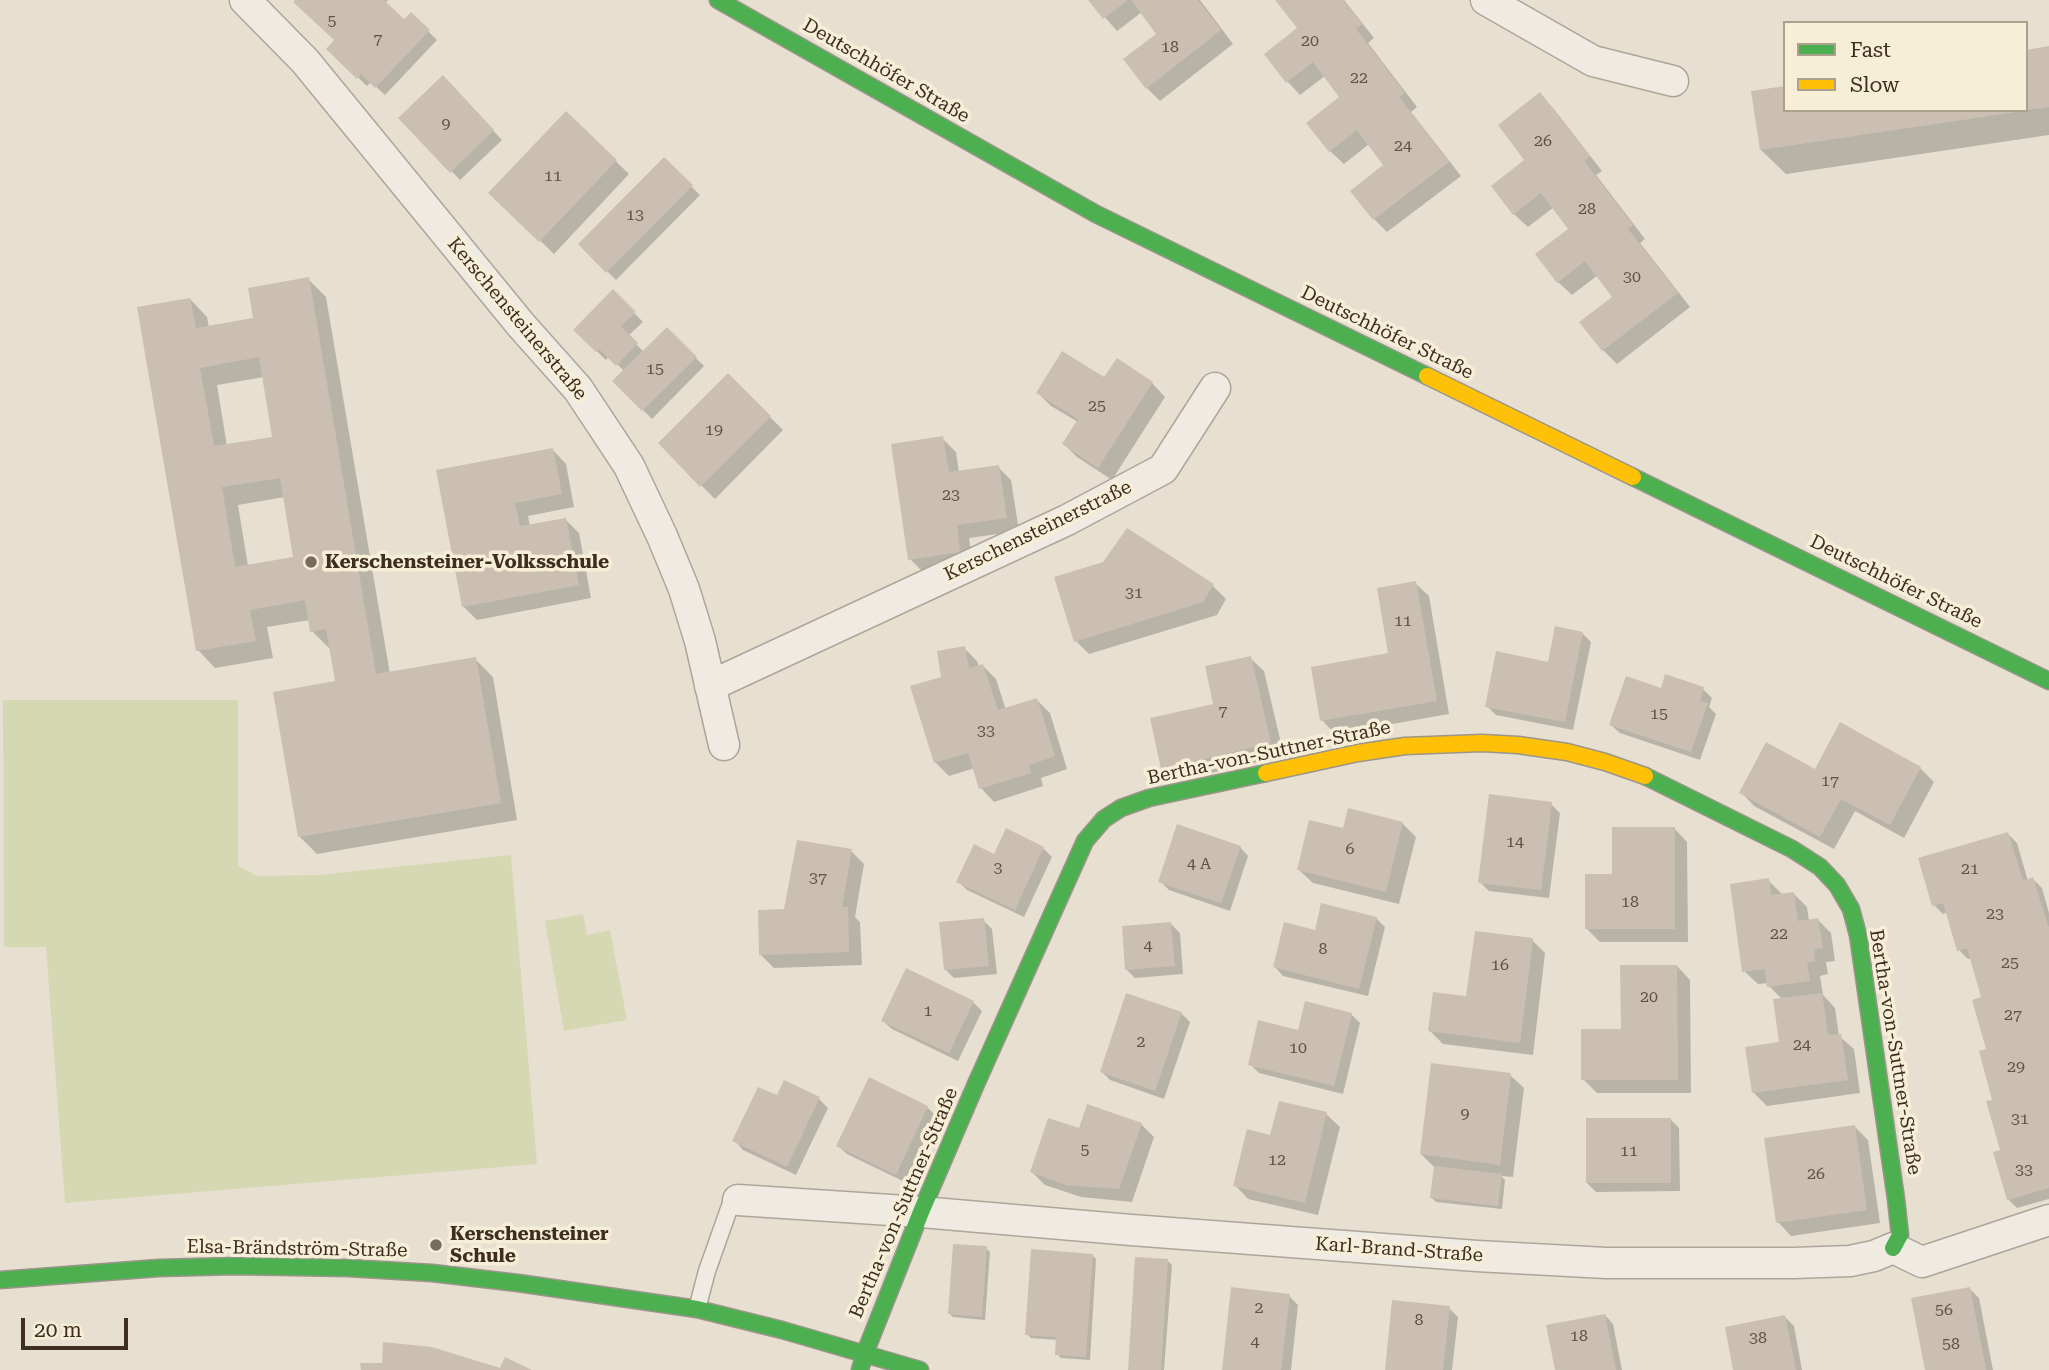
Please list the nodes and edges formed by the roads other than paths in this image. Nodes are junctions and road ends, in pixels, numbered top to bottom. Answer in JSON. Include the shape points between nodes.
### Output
{"nodes":[{"id":1,"x":245,"y":0,"type":"edge"},
{"id":2,"x":718,"y":0,"type":"edge"},
{"id":3,"x":1486,"y":0,"type":"edge"},
{"id":4,"x":1672,"y":81,"type":"dead end"},
{"id":5,"x":1215,"y":388,"type":"dead end"},
{"id":6,"x":2049,"y":681,"type":"edge"},
{"id":7,"x":710,"y":686,"type":"junction"},
{"id":8,"x":724,"y":745,"type":"dead end"},
{"id":9,"x":738,"y":1200,"type":"joint"},
{"id":10,"x":921,"y":1212,"type":"junction"},
{"id":11,"x":2049,"y":1220,"type":"edge"},
{"id":12,"x":1893,"y":1248,"type":"junction"},
{"id":13,"x":0,"y":1280,"type":"edge"},
{"id":14,"x":697,"y":1309,"type":"junction"},
{"id":15,"x":865,"y":1353,"type":"junction"},
{"id":16,"x":860,"y":1370,"type":"edge"},
{"id":17,"x":920,"y":1370,"type":"edge"}],
"edges":[{"from":1,"to":7,"type":"street","name":"Kerschensteinerstraße","via":[[305,61],[578,390],[629,466],[662,536],[684,589]]},
{"from":2,"to":6,"type":"street","name":"Deutschhöfer Straße","via":[[1096,214]]},
{"from":3,"to":4,"type":"street","via":[[1593,61]]},
{"from":5,"to":7,"type":"street","name":"Kerschensteinerstraße","via":[[1163,469],[1068,520]]},
{"from":7,"to":8,"type":"street","name":"Kerschensteinerstraße"},
{"from":9,"to":10,"type":"street","name":"Karl-Brand-Straße"},
{"from":9,"to":14,"type":"lane","via":[[730,1206]]},
{"from":10,"to":12,"type":"street","name":"Karl-Brand-Straße","via":[[1606,1263],[1850,1261]]},
{"from":10,"to":12,"type":"street","name":"Bertha-von-Suttner-Straße","via":[[1068,876],[1085,841],[1104,819],[1149,798],[1358,753],[1482,743],[1567,752],[1652,778],[1792,849],[1837,885],[1851,909],[1858,935],[1896,1199],[1899,1235]]},
{"from":10,"to":15,"type":"street","name":"Bertha-von-Suttner-Straße"},
{"from":11,"to":12,"type":"street","via":[[1922,1262]]},
{"from":13,"to":14,"type":"street","name":"Elsa-Brändström-Straße","via":[[159,1268],[348,1268],[518,1283]]},
{"from":14,"to":15,"type":"street","name":"Elsa-Brändström-Straße"},
{"from":15,"to":16,"type":"street","name":"Bertha-von-Suttner-Straße"},
{"from":15,"to":17,"type":"street","name":"Elsa-Brändström-Straße"}]}
